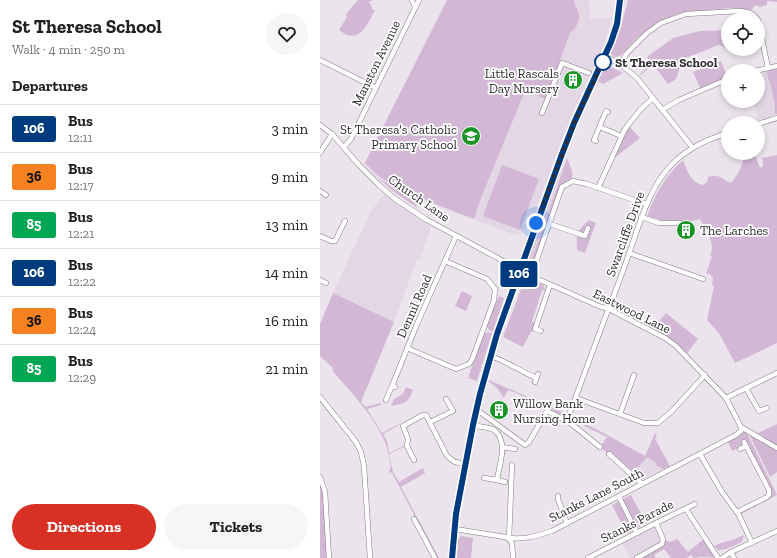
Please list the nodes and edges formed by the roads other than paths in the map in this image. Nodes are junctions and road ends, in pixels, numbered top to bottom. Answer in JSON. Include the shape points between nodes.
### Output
{"nodes":[{"id":1,"x":412,"y":0,"type":"edge"},
{"id":2,"x":419,"y":0,"type":"edge"},
{"id":3,"x":621,"y":0,"type":"edge"},
{"id":4,"x":415,"y":7,"type":"junction"},
{"id":5,"x":721,"y":12,"type":"edge"},
{"id":6,"x":722,"y":12,"type":"edge"},
{"id":7,"x":744,"y":12,"type":"edge"},
{"id":8,"x":765,"y":53,"type":"edge"},
{"id":9,"x":605,"y":56,"type":"junction"},
{"id":10,"x":320,"y":60,"type":"edge"},
{"id":11,"x":620,"y":64,"type":"junction"},
{"id":12,"x":777,"y":66,"type":"edge"},
{"id":13,"x":768,"y":68,"type":"junction"},
{"id":14,"x":765,"y":70,"type":"edge"},
{"id":15,"x":589,"y":73,"type":"dead end"},
{"id":16,"x":721,"y":82,"type":"edge"},
{"id":17,"x":376,"y":88,"type":"junction"},
{"id":18,"x":653,"y":98,"type":"junction"},
{"id":19,"x":662,"y":110,"type":"junction"},
{"id":20,"x":608,"y":112,"type":"dead end"},
{"id":21,"x":542,"y":113,"type":"dead end"},
{"id":22,"x":777,"y":118,"type":"edge"},
{"id":23,"x":765,"y":122,"type":"edge"},
{"id":24,"x":320,"y":125,"type":"edge"},
{"id":25,"x":600,"y":127,"type":"junction"},
{"id":26,"x":332,"y":134,"type":"junction"},
{"id":27,"x":621,"y":136,"type":"junction"},
{"id":28,"x":721,"y":136,"type":"edge"},
{"id":29,"x":596,"y":141,"type":"dead end"},
{"id":30,"x":344,"y":147,"type":"junction"},
{"id":31,"x":692,"y":147,"type":"junction"},
{"id":32,"x":320,"y":153,"type":"edge"},
{"id":33,"x":598,"y":188,"type":"junction"},
{"id":34,"x":320,"y":191,"type":"edge"},
{"id":35,"x":326,"y":195,"type":"dead end"},
{"id":36,"x":646,"y":204,"type":"junction"},
{"id":37,"x":642,"y":216,"type":"junction"},
{"id":38,"x":345,"y":221,"type":"dead end"},
{"id":39,"x":680,"y":223,"type":"dead end"},
{"id":40,"x":550,"y":224,"type":"junction"},
{"id":41,"x":588,"y":228,"type":"dead end"},
{"id":42,"x":320,"y":236,"type":"edge"},
{"id":43,"x":456,"y":236,"type":"junction"},
{"id":44,"x":629,"y":253,"type":"junction"},
{"id":45,"x":445,"y":261,"type":"junction"},
{"id":46,"x":520,"y":270,"type":"junction"},
{"id":47,"x":531,"y":276,"type":"junction"},
{"id":48,"x":704,"y":279,"type":"dead end"},
{"id":49,"x":320,"y":280,"type":"edge"},
{"id":50,"x":326,"y":283,"type":"dead end"},
{"id":51,"x":550,"y":285,"type":"junction"},
{"id":52,"x":608,"y":309,"type":"junction"},
{"id":53,"x":541,"y":332,"type":"dead end"},
{"id":54,"x":407,"y":348,"type":"junction"},
{"id":55,"x":491,"y":356,"type":"junction"},
{"id":56,"x":777,"y":374,"type":"edge"},
{"id":57,"x":634,"y":375,"type":"dead end"},
{"id":58,"x":705,"y":376,"type":"junction"},
{"id":59,"x":536,"y":378,"type":"dead end"},
{"id":60,"x":746,"y":388,"type":"junction"},
{"id":61,"x":320,"y":397,"type":"edge"},
{"id":62,"x":576,"y":398,"type":"junction"},
{"id":63,"x":726,"y":398,"type":"junction"},
{"id":64,"x":446,"y":399,"type":"dead end"},
{"id":65,"x":386,"y":400,"type":"dead end"},
{"id":66,"x":767,"y":408,"type":"dead end"},
{"id":67,"x":476,"y":409,"type":"junction"},
{"id":68,"x":620,"y":414,"type":"junction"},
{"id":69,"x":569,"y":415,"type":"dead end"},
{"id":70,"x":430,"y":422,"type":"junction"},
{"id":71,"x":473,"y":425,"type":"junction"},
{"id":72,"x":741,"y":427,"type":"junction"},
{"id":73,"x":502,"y":447,"type":"junction"},
{"id":74,"x":600,"y":447,"type":"dead end"},
{"id":75,"x":777,"y":448,"type":"edge"},
{"id":76,"x":515,"y":449,"type":"dead end"},
{"id":77,"x":740,"y":449,"type":"dead end"},
{"id":78,"x":609,"y":454,"type":"dead end"},
{"id":79,"x":700,"y":454,"type":"junction"},
{"id":80,"x":414,"y":460,"type":"dead end"},
{"id":81,"x":465,"y":464,"type":"junction"},
{"id":82,"x":512,"y":465,"type":"dead end"},
{"id":83,"x":320,"y":477,"type":"edge"},
{"id":84,"x":484,"y":478,"type":"dead end"},
{"id":85,"x":497,"y":480,"type":"junction"},
{"id":86,"x":505,"y":482,"type":"dead end"},
{"id":87,"x":642,"y":484,"type":"junction"},
{"id":88,"x":558,"y":496,"type":"dead end"},
{"id":89,"x":619,"y":497,"type":"junction"},
{"id":90,"x":695,"y":504,"type":"dead end"},
{"id":91,"x":686,"y":509,"type":"junction"},
{"id":92,"x":737,"y":512,"type":"junction"},
{"id":93,"x":414,"y":519,"type":"dead end"},
{"id":94,"x":567,"y":522,"type":"junction"},
{"id":95,"x":656,"y":523,"type":"junction"},
{"id":96,"x":455,"y":529,"type":"junction"},
{"id":97,"x":777,"y":531,"type":"edge"},
{"id":98,"x":637,"y":533,"type":"junction"},
{"id":99,"x":509,"y":539,"type":"junction"},
{"id":100,"x":752,"y":543,"type":"junction"},
{"id":101,"x":731,"y":552,"type":"junction"},
{"id":102,"x":329,"y":558,"type":"edge"},
{"id":103,"x":370,"y":558,"type":"edge"},
{"id":104,"x":435,"y":558,"type":"edge"},
{"id":105,"x":452,"y":558,"type":"edge"},
{"id":106,"x":513,"y":558,"type":"edge"},
{"id":107,"x":588,"y":558,"type":"edge"},
{"id":108,"x":637,"y":558,"type":"edge"},
{"id":109,"x":718,"y":558,"type":"edge"},
{"id":110,"x":722,"y":558,"type":"edge"},
{"id":111,"x":734,"y":558,"type":"edge"}],
"edges":[{"from":1,"to":4,"type":"street"},
{"from":2,"to":4,"type":"street","name":"Manston Avenue"},
{"from":3,"to":9,"type":"street","via":[[616,29]]},
{"from":4,"to":17,"type":"street","name":"Manston Avenue"},
{"from":5,"to":11,"type":"street","via":[[686,14],[661,23],[627,52]]},
{"from":6,"to":7,"type":"street"},
{"from":8,"to":13,"type":"street"},
{"from":9,"to":11,"type":"street"},
{"from":9,"to":46,"type":"street","via":[[574,123]]},
{"from":10,"to":17,"type":"street"},
{"from":11,"to":18,"type":"street","via":[[637,78]]},
{"from":12,"to":13,"type":"street"},
{"from":13,"to":14,"type":"street"},
{"from":15,"to":21,"type":"street","via":[[562,63]]},
{"from":16,"to":19,"type":"street"},
{"from":17,"to":30,"type":"street","name":"Manston Avenue","via":[[351,139]]},
{"from":18,"to":19,"type":"street"},
{"from":18,"to":27,"type":"street","via":[[640,110]]},
{"from":19,"to":31,"type":"street"},
{"from":20,"to":25,"type":"street","via":[[606,111]]},
{"from":22,"to":23,"type":"street"},
{"from":24,"to":26,"type":"street","name":"Church Lane"},
{"from":25,"to":27,"type":"street"},
{"from":25,"to":29,"type":"street","via":[[594,140]]},
{"from":26,"to":30,"type":"street","name":"Church Lane"},
{"from":26,"to":32,"type":"street"},
{"from":27,"to":33,"type":"street"},
{"from":28,"to":31,"type":"street","name":"Swarcliffe Drive"},
{"from":30,"to":43,"type":"street","name":"Church Lane","via":[[368,175],[395,199]]},
{"from":31,"to":36,"type":"street","name":"Swarcliffe Drive","via":[[666,170]]},
{"from":33,"to":36,"type":"street"},
{"from":33,"to":40,"type":"street","via":[[573,181],[562,187]]},
{"from":34,"to":35,"type":"street"},
{"from":36,"to":37,"type":"street","name":"Swarcliffe Drive"},
{"from":37,"to":39,"type":"street","via":[[659,222]]},
{"from":37,"to":44,"type":"street","name":"Swarcliffe Drive"},
{"from":38,"to":42,"type":"street","via":[[335,240]]},
{"from":40,"to":41,"type":"street","via":[[585,236]]},
{"from":40,"to":47,"type":"street"},
{"from":43,"to":45,"type":"street","name":"Dennil Road"},
{"from":43,"to":46,"type":"street","name":"Church Lane"},
{"from":44,"to":48,"type":"street"},
{"from":44,"to":52,"type":"street","name":"Swarcliffe Drive"},
{"from":45,"to":54,"type":"street","name":"Dennil Road"},
{"from":45,"to":54,"type":"street","via":[[487,280],[495,289],[494,300],[472,360],[469,364],[456,368]]},
{"from":46,"to":47,"type":"street","name":"Eastwood Lane"},
{"from":46,"to":55,"type":"street"},
{"from":47,"to":51,"type":"street","name":"Eastwood Lane"},
{"from":49,"to":50,"type":"street"},
{"from":51,"to":52,"type":"street","name":"Eastwood Lane"},
{"from":51,"to":53,"type":"street","via":[[535,329]]},
{"from":52,"to":58,"type":"street","name":"Eastwood Lane","via":[[665,338]]},
{"from":52,"to":62,"type":"street","name":"Swarcliffe Drive"},
{"from":54,"to":65,"type":"street","name":"Dennil Road","via":[[394,386]]},
{"from":55,"to":59,"type":"street"},
{"from":55,"to":67,"type":"street"},
{"from":56,"to":60,"type":"street"},
{"from":57,"to":68,"type":"street"},
{"from":58,"to":63,"type":"street","name":"Eastwood Lane"},
{"from":58,"to":68,"type":"street","via":[[658,423],[644,423]]},
{"from":60,"to":63,"type":"street"},
{"from":60,"to":66,"type":"street","via":[[759,411]]},
{"from":61,"to":103,"type":"street","via":[[361,452]]},
{"from":62,"to":68,"type":"street"},
{"from":62,"to":69,"type":"street","name":"Swarcliffe Drive"},
{"from":63,"to":72,"type":"street","name":"Eastwood Lane"},
{"from":64,"to":70,"type":"street","via":[[453,411]]},
{"from":67,"to":71,"type":"street"},
{"from":67,"to":74,"type":"street","via":[[525,445],[547,411],[569,422]]},
{"from":70,"to":80,"type":"street","via":[[424,415],[402,426]]},
{"from":70,"to":81,"type":"street","via":[[447,456],[455,462]]},
{"from":71,"to":73,"type":"street","via":[[493,429],[501,438]]},
{"from":71,"to":81,"type":"street"},
{"from":72,"to":75,"type":"street"},
{"from":72,"to":79,"type":"street","name":"Stanks Lane South","via":[[739,433]]},
{"from":73,"to":76,"type":"street"},
{"from":73,"to":85,"type":"street"},
{"from":77,"to":92,"type":"street","via":[[745,444],[769,493],[767,497]]},
{"from":78,"to":87,"type":"street"},
{"from":79,"to":87,"type":"street","name":"Stanks Lane South"},
{"from":79,"to":92,"type":"street"},
{"from":81,"to":96,"type":"street"},
{"from":82,"to":99,"type":"street"},
{"from":83,"to":102,"type":"street","via":[[324,492]]},
{"from":84,"to":85,"type":"street"},
{"from":85,"to":86,"type":"street"},
{"from":87,"to":89,"type":"street","name":"Stanks Lane South"},
{"from":88,"to":94,"type":"street"},
{"from":89,"to":94,"type":"street","name":"Stanks Lane South"},
{"from":89,"to":98,"type":"street"},
{"from":90,"to":91,"type":"street","name":"Stanks Parade"},
{"from":91,"to":95,"type":"street","name":"Stanks Parade"},
{"from":91,"to":109,"type":"street"},
{"from":92,"to":100,"type":"street"},
{"from":93,"to":104,"type":"street"},
{"from":94,"to":99,"type":"street","name":"Stanks Lane South","via":[[541,535]]},
{"from":95,"to":98,"type":"street","name":"Stanks Parade"},
{"from":95,"to":108,"type":"street","via":[[663,539],[662,544]]},
{"from":96,"to":99,"type":"street","name":"Stanks Lane South"},
{"from":96,"to":105,"type":"street"},
{"from":97,"to":100,"type":"street"},
{"from":98,"to":107,"type":"street","name":"Stanks Parade"},
{"from":99,"to":106,"type":"street","via":[[512,543]]},
{"from":100,"to":101,"type":"street"},
{"from":101,"to":110,"type":"street"},
{"from":101,"to":111,"type":"street"}]}
